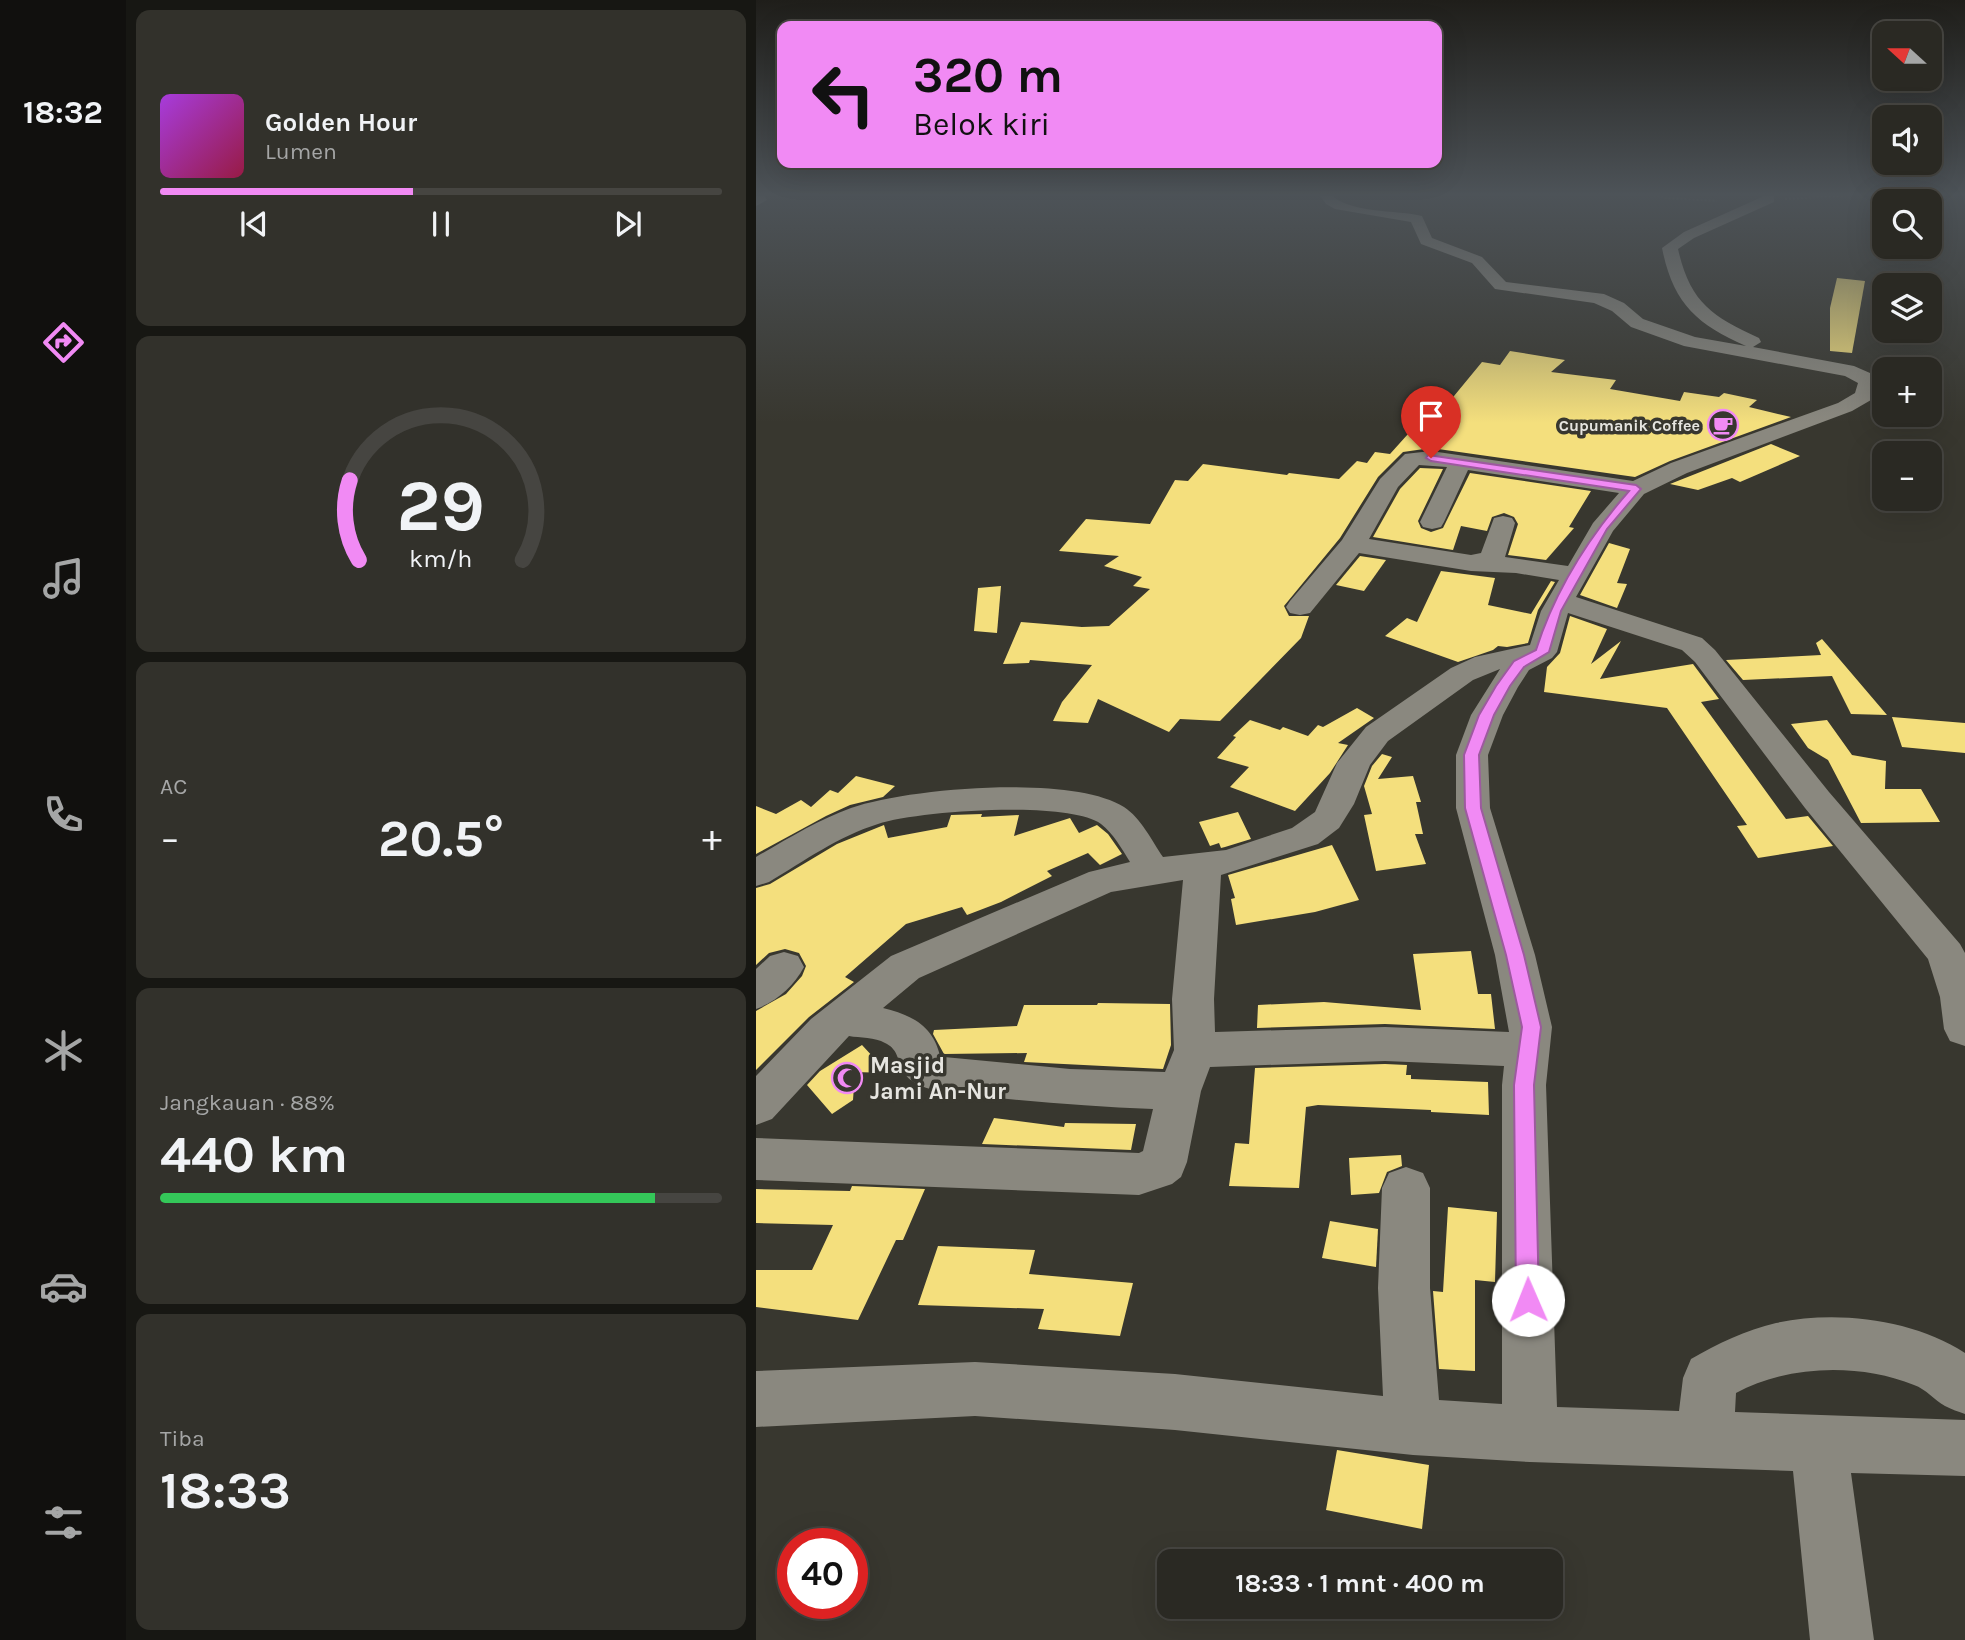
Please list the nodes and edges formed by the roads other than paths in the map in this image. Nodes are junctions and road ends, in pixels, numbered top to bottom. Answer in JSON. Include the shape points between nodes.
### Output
{"nodes":[{"id":1,"x":1486,"y":271,"type":"edge"},
{"id":2,"x":1674,"y":271,"type":"edge"},
{"id":3,"x":1779,"y":356,"type":"junction"},
{"id":4,"x":1461,"y":462,"type":"junction"},
{"id":5,"x":1636,"y":489,"type":"junction"},
{"id":6,"x":1432,"y":522,"type":"dead end"},
{"id":7,"x":1503,"y":523,"type":"dead end"},
{"id":8,"x":1353,"y":544,"type":"junction"},
{"id":9,"x":1471,"y":563,"type":"junction"},
{"id":10,"x":1568,"y":588,"type":"junction"},
{"id":11,"x":1300,"y":607,"type":"dead end"},
{"id":12,"x":1542,"y":652,"type":"junction"},
{"id":13,"x":1203,"y":864,"type":"junction"},
{"id":14,"x":1153,"y":870,"type":"junction"},
{"id":15,"x":756,"y":873,"type":"edge"},
{"id":16,"x":840,"y":1019,"type":"junction"},
{"id":17,"x":1965,"y":1029,"type":"edge"},
{"id":18,"x":1528,"y":1050,"type":"junction"},
{"id":19,"x":1187,"y":1070,"type":"junction"},
{"id":20,"x":756,"y":1106,"type":"edge"},
{"id":21,"x":756,"y":1158,"type":"edge"},
{"id":22,"x":1406,"y":1188,"type":"dead end"},
{"id":23,"x":1965,"y":1387,"type":"edge"},
{"id":24,"x":756,"y":1399,"type":"edge"},
{"id":25,"x":1413,"y":1427,"type":"junction"},
{"id":26,"x":1530,"y":1434,"type":"junction"},
{"id":27,"x":1704,"y":1441,"type":"junction"},
{"id":28,"x":1819,"y":1445,"type":"junction"},
{"id":29,"x":1965,"y":1448,"type":"edge"},
{"id":30,"x":1842,"y":1640,"type":"edge"}],
"edges":[{"from":1,"to":3,"type":"street","via":[[1501,286],[1598,298],[1652,329],[1691,342]]},
{"from":2,"to":3,"type":"street","via":[[1698,312]]},
{"from":3,"to":5,"type":"street","via":[[1854,372],[1865,378],[1868,389],[1845,407],[1679,468]]},
{"from":4,"to":5,"type":"street"},
{"from":4,"to":6,"type":"street"},
{"from":4,"to":8,"type":"street","via":[[1422,457],[1407,463],[1388,484]]},
{"from":5,"to":10,"type":"street","via":[[1602,528]]},
{"from":7,"to":9,"type":"street","via":[[1493,558]]},
{"from":8,"to":9,"type":"street"},
{"from":8,"to":11,"type":"street"},
{"from":9,"to":10,"type":"street","via":[[1516,565]]},
{"from":10,"to":12,"type":"street"},
{"from":10,"to":17,"type":"street","via":[[1628,625],[1692,644],[1705,656],[1946,954],[1961,997]]},
{"from":12,"to":13,"type":"street","via":[[1485,663],[1462,674],[1377,734],[1354,763],[1327,820],[1305,836],[1229,862]]},
{"from":12,"to":18,"type":"street","via":[[1519,664],[1503,686],[1486,715],[1472,755],[1473,808],[1515,955],[1531,1027]]},
{"from":13,"to":14,"type":"street"},
{"from":13,"to":19,"type":"street"},
{"from":14,"to":15,"type":"street","via":[[1111,814],[1089,805],[978,800],[867,815]]},
{"from":14,"to":16,"type":"street","via":[[1102,881],[905,967]]},
{"from":16,"to":19,"type":"street","via":[[892,1027],[910,1038],[920,1066],[936,1073],[1070,1087]]},
{"from":16,"to":20,"type":"street"},
{"from":18,"to":19,"type":"street","via":[[1385,1044]]},
{"from":18,"to":26,"type":"street","via":[[1524,1085]]},
{"from":19,"to":21,"type":"street","via":[[1164,1162],[1139,1174]]},
{"from":22,"to":25,"type":"street","via":[[1404,1289]]},
{"from":23,"to":27,"type":"street","via":[[1938,1368],[1852,1343],[1777,1349],[1740,1361],[1710,1378]]},
{"from":24,"to":25,"type":"street","via":[[975,1389],[1175,1402]]},
{"from":25,"to":26,"type":"street"},
{"from":26,"to":27,"type":"street"},
{"from":27,"to":28,"type":"street"},
{"from":28,"to":29,"type":"street"},
{"from":28,"to":30,"type":"street"}]}
